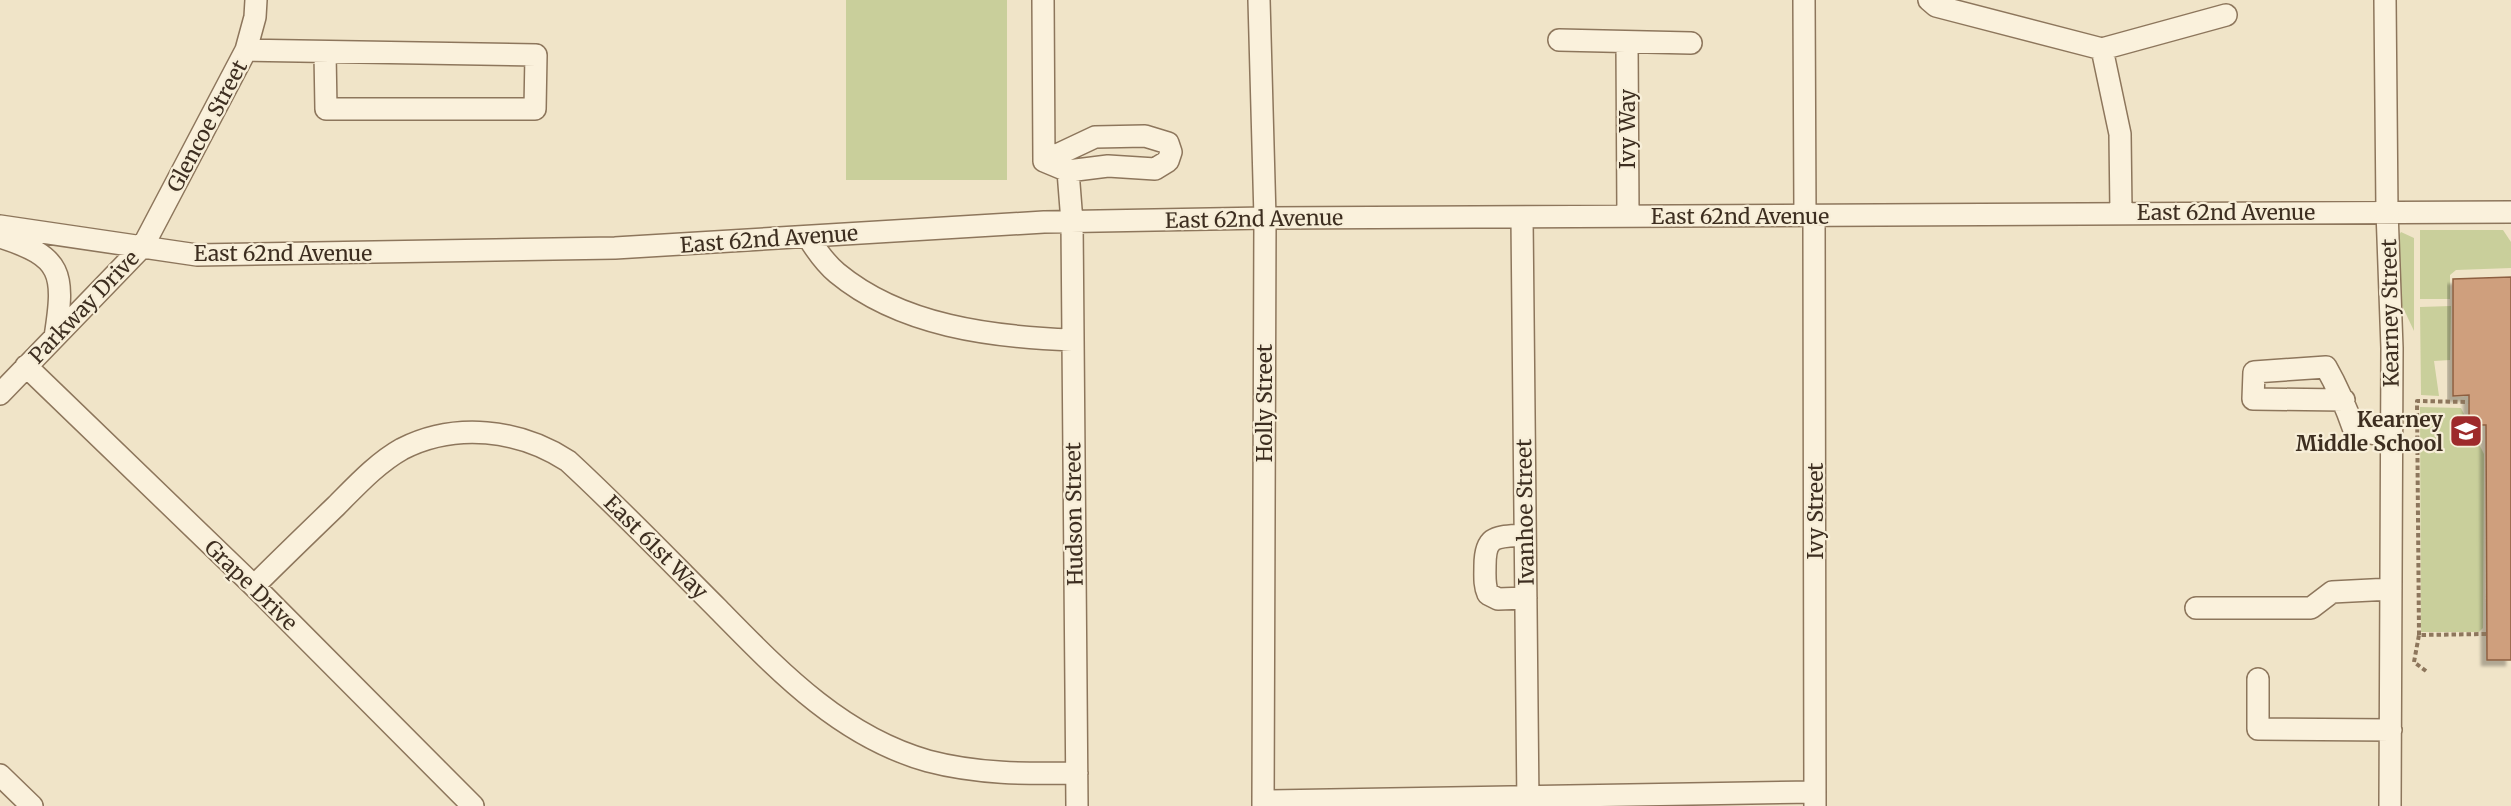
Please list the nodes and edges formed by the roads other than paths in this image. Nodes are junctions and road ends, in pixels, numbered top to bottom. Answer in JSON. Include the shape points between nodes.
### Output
{"nodes":[{"id":1,"x":256,"y":0,"type":"edge"},
{"id":2,"x":1043,"y":0,"type":"edge"},
{"id":3,"x":1259,"y":0,"type":"edge"},
{"id":4,"x":1804,"y":0,"type":"edge"},
{"id":5,"x":1929,"y":0,"type":"edge"},
{"id":6,"x":2385,"y":0,"type":"edge"},
{"id":7,"x":2226,"y":15,"type":"dead end"},
{"id":8,"x":1559,"y":40,"type":"dead end"},
{"id":9,"x":1627,"y":43,"type":"junction"},
{"id":10,"x":1691,"y":43,"type":"dead end"},
{"id":11,"x":2102,"y":49,"type":"junction"},
{"id":12,"x":246,"y":50,"type":"junction"},
{"id":13,"x":325,"y":53,"type":"junction"},
{"id":14,"x":1044,"y":161,"type":"junction"},
{"id":15,"x":1068,"y":171,"type":"junction"},
{"id":16,"x":2387,"y":211,"type":"junction"},
{"id":17,"x":2121,"y":212,"type":"junction"},
{"id":18,"x":2511,"y":212,"type":"edge"},
{"id":19,"x":1809,"y":215,"type":"junction"},
{"id":20,"x":1628,"y":216,"type":"junction"},
{"id":21,"x":1264,"y":218,"type":"junction"},
{"id":22,"x":1521,"y":218,"type":"junction"},
{"id":23,"x":1072,"y":222,"type":"junction"},
{"id":24,"x":0,"y":226,"type":"edge"},
{"id":25,"x":0,"y":237,"type":"edge"},
{"id":26,"x":808,"y":237,"type":"junction"},
{"id":27,"x":143,"y":246,"type":"junction"},
{"id":28,"x":55,"y":337,"type":"junction"},
{"id":29,"x":1072,"y":340,"type":"junction"},
{"id":30,"x":26,"y":366,"type":"junction"},
{"id":31,"x":0,"y":394,"type":"edge"},
{"id":32,"x":2344,"y":400,"type":"dead end"},
{"id":33,"x":2392,"y":437,"type":"junction"},
{"id":34,"x":1525,"y":535,"type":"junction"},
{"id":35,"x":254,"y":586,"type":"junction"},
{"id":36,"x":2391,"y":589,"type":"junction"},
{"id":37,"x":1526,"y":598,"type":"junction"},
{"id":38,"x":2196,"y":608,"type":"dead end"},
{"id":39,"x":2258,"y":679,"type":"dead end"},
{"id":40,"x":2391,"y":730,"type":"junction"},
{"id":41,"x":1077,"y":773,"type":"junction"},
{"id":42,"x":0,"y":775,"type":"edge"},
{"id":43,"x":1815,"y":799,"type":"edge"},
{"id":44,"x":1528,"y":801,"type":"edge"},
{"id":45,"x":1263,"y":804,"type":"edge"},
{"id":46,"x":32,"y":806,"type":"edge"},
{"id":47,"x":473,"y":806,"type":"edge"},
{"id":48,"x":1077,"y":806,"type":"edge"},
{"id":49,"x":2390,"y":806,"type":"edge"}],
"edges":[{"from":1,"to":12,"type":"street","name":"Glencoe Street"},
{"from":2,"to":14,"type":"street"},
{"from":3,"to":21,"type":"street","name":"Holly Street"},
{"from":4,"to":19,"type":"street","name":"Ivy Street"},
{"from":5,"to":11,"type":"street","via":[[1936,6]]},
{"from":6,"to":16,"type":"street","name":"Kearney Street"},
{"from":7,"to":11,"type":"street"},
{"from":8,"to":9,"type":"street"},
{"from":9,"to":10,"type":"street"},
{"from":9,"to":20,"type":"street","name":"Ivy Way"},
{"from":11,"to":17,"type":"street","via":[[2120,134]]},
{"from":12,"to":13,"type":"street"},
{"from":12,"to":27,"type":"street","name":"Glencoe Street"},
{"from":13,"to":13,"type":"street","via":[[536,55],[535,109],[326,109]]},
{"from":14,"to":15,"type":"street"},
{"from":14,"to":15,"type":"street","via":[[1095,137],[1145,136],[1168,143],[1171,152],[1168,161],[1155,169],[1108,166]]},
{"from":15,"to":23,"type":"street","name":"Hudson Street"},
{"from":16,"to":17,"type":"street","name":"East 62nd Avenue"},
{"from":16,"to":18,"type":"street","name":"East 62nd Avenue"},
{"from":16,"to":33,"type":"street","name":"Kearney Street"},
{"from":17,"to":19,"type":"street","name":"East 62nd Avenue"},
{"from":19,"to":20,"type":"street","name":"East 62nd Avenue"},
{"from":19,"to":43,"type":"street","name":"Ivy Street"},
{"from":20,"to":22,"type":"street","name":"East 62nd Avenue"},
{"from":21,"to":22,"type":"street","name":"East 62nd Avenue"},
{"from":21,"to":23,"type":"street","name":"East 62nd Avenue"},
{"from":21,"to":45,"type":"street","name":"Holly Street"},
{"from":22,"to":34,"type":"street","name":"Ivanhoe Street"},
{"from":23,"to":26,"type":"street","name":"East 62nd Avenue"},
{"from":23,"to":29,"type":"street","name":"Hudson Street"},
{"from":24,"to":27,"type":"street","name":"East 62nd Avenue"},
{"from":25,"to":28,"type":"street","via":[[34,248],[51,262],[59,288]]},
{"from":26,"to":27,"type":"street","name":"East 62nd Avenue","via":[[615,248],[197,255]]},
{"from":26,"to":29,"type":"street","via":[[836,273],[887,304],[966,330]]},
{"from":27,"to":28,"type":"street","name":"Parkway Drive"},
{"from":28,"to":30,"type":"street","name":"Parkway Drive"},
{"from":29,"to":41,"type":"street","name":"Hudson Street"},
{"from":30,"to":31,"type":"street","name":"Parkway Drive"},
{"from":30,"to":35,"type":"street","name":"Grape Drive"},
{"from":32,"to":33,"type":"street","via":[[2354,430]]},
{"from":33,"to":36,"type":"street","name":"Kearney Street"},
{"from":34,"to":37,"type":"street","name":"Ivanhoe Street"},
{"from":34,"to":37,"type":"street","via":[[1497,537],[1489,542],[1485,551],[1485,587],[1488,594],[1498,599]]},
{"from":35,"to":41,"type":"street","name":"East 61st Way","via":[[373,470],[400,450],[445,434],[509,435],[544,447],[568,461],[781,673],[823,709],[861,733],[906,753],[967,769]]},
{"from":35,"to":47,"type":"street","name":"Grape Drive"},
{"from":36,"to":38,"type":"street","via":[[2332,592],[2311,608]]},
{"from":36,"to":40,"type":"street","name":"Kearney Street"},
{"from":37,"to":44,"type":"street","name":"Ivanhoe Street"},
{"from":39,"to":40,"type":"street","via":[[2258,729]]},
{"from":40,"to":49,"type":"street","name":"Kearney Street"},
{"from":41,"to":48,"type":"street","name":"Hudson Street"},
{"from":42,"to":46,"type":"street"},
{"from":43,"to":44,"type":"street"},
{"from":44,"to":45,"type":"street"}]}
